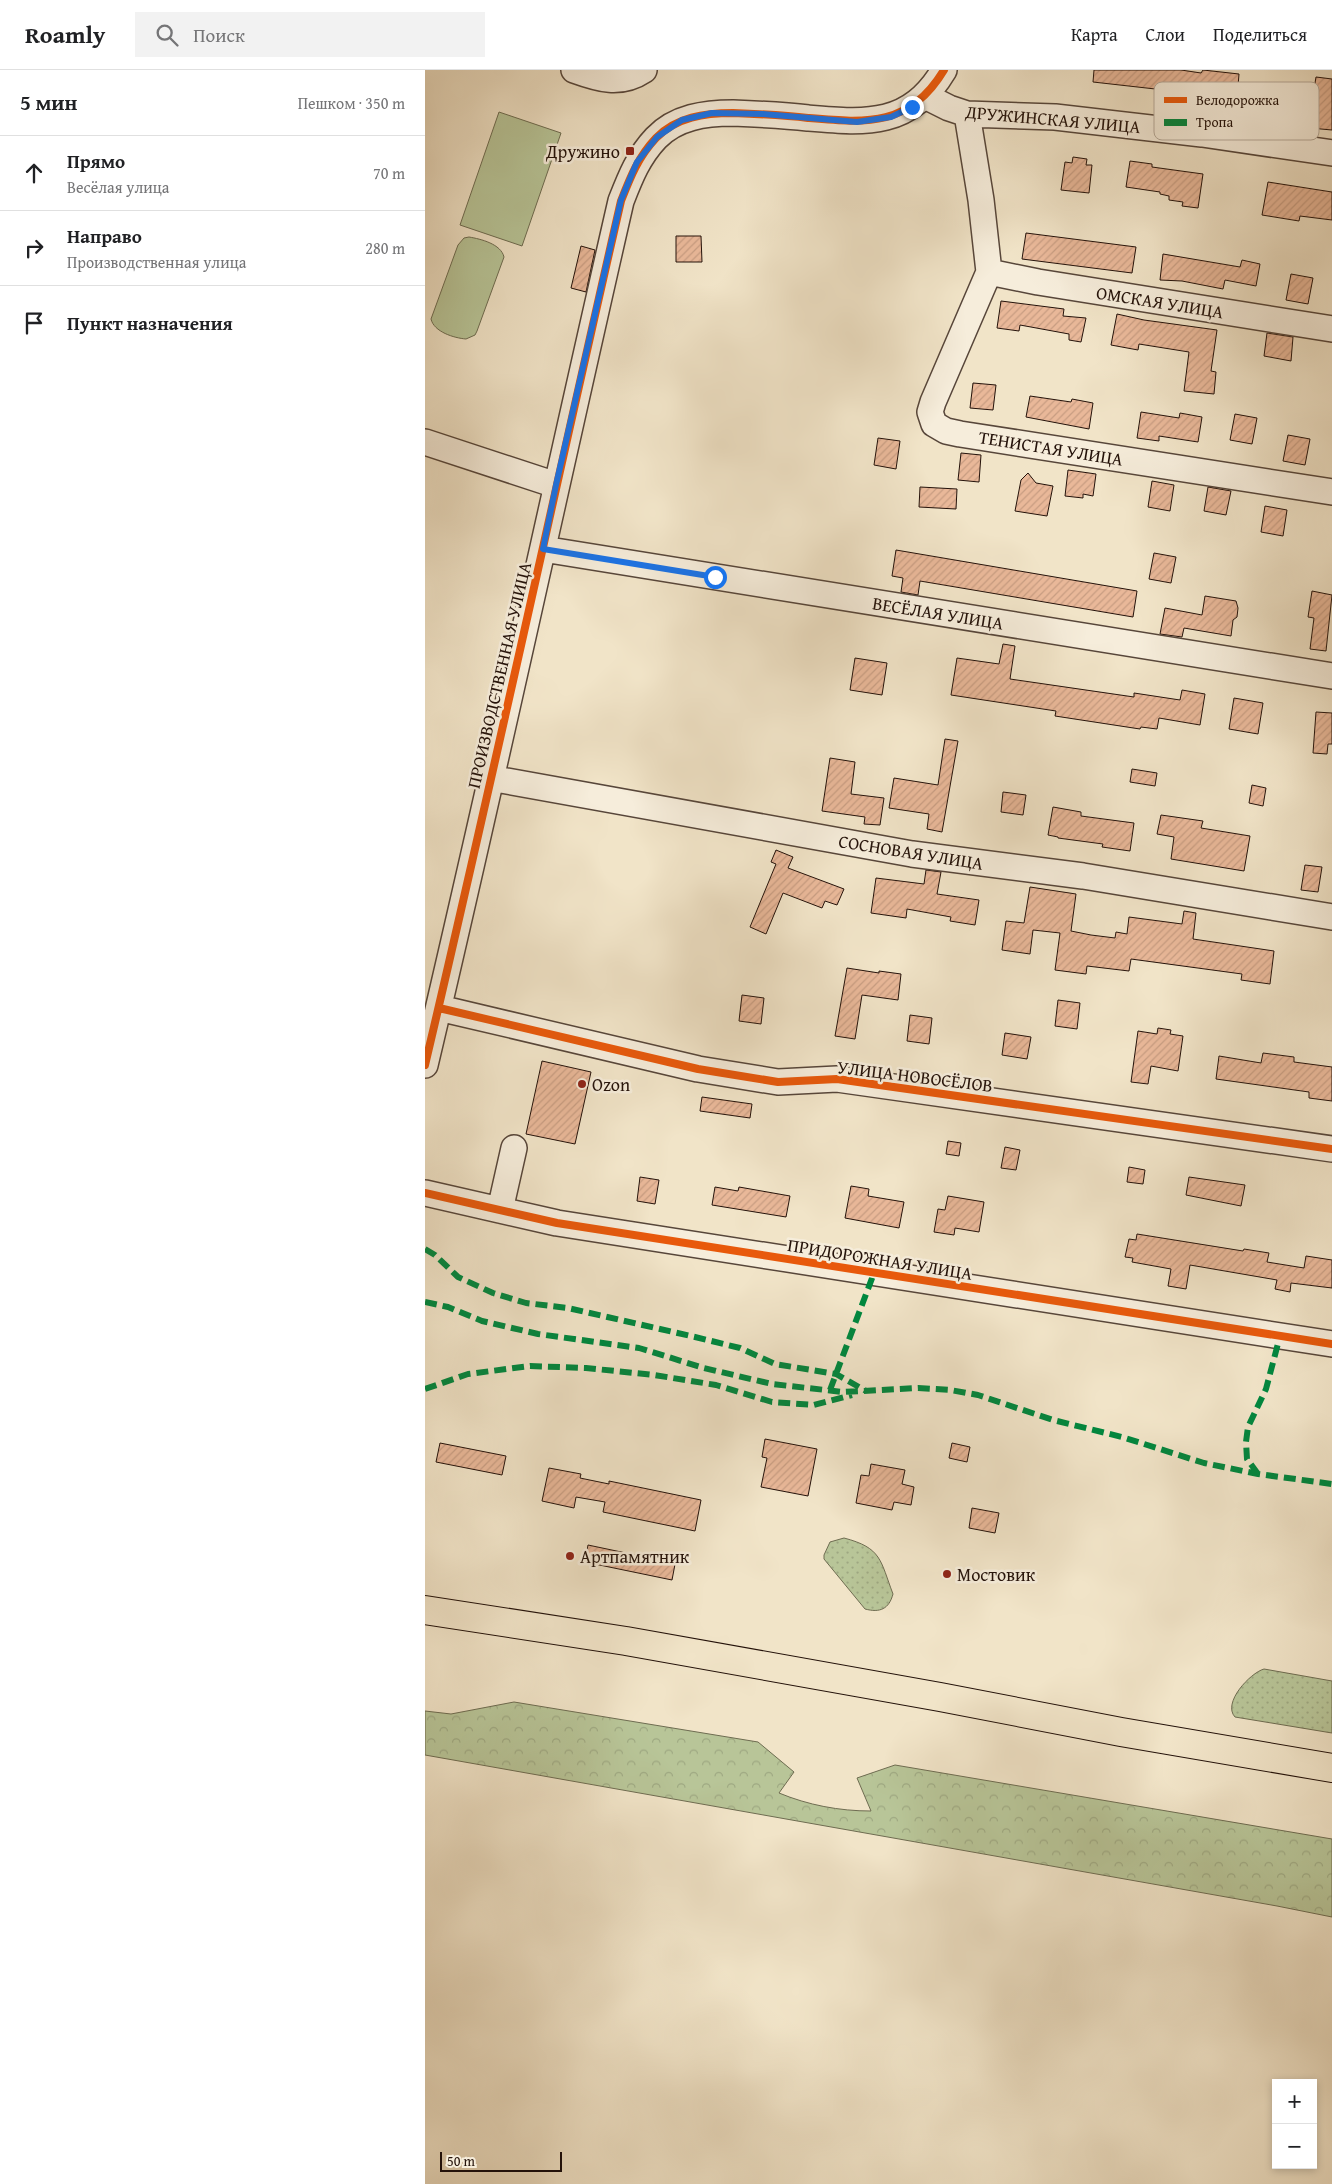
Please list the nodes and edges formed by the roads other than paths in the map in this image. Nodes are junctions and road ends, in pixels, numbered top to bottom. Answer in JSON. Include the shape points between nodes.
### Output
{"nodes":[{"id":1,"x":574,"y":70,"type":"edge"},
{"id":2,"x":944,"y":70,"type":"edge"},
{"id":3,"x":642,"y":71,"type":"edge"},
{"id":4,"x":925,"y":96,"type":"junction"},
{"id":5,"x":967,"y":114,"type":"junction"},
{"id":6,"x":1154,"y":128,"type":"edge"},
{"id":7,"x":1246,"y":140,"type":"edge"},
{"id":8,"x":1332,"y":152,"type":"edge"},
{"id":9,"x":989,"y":272,"type":"junction"},
{"id":10,"x":1332,"y":329,"type":"edge"},
{"id":11,"x":425,"y":442,"type":"edge"},
{"id":12,"x":556,"y":485,"type":"junction"},
{"id":13,"x":1332,"y":492,"type":"edge"},
{"id":14,"x":543,"y":549,"type":"junction"},
{"id":15,"x":1332,"y":676,"type":"edge"},
{"id":16,"x":490,"y":778,"type":"junction"},
{"id":17,"x":1332,"y":917,"type":"edge"},
{"id":18,"x":439,"y":1008,"type":"junction"},
{"id":19,"x":425,"y":1066,"type":"edge"},
{"id":20,"x":514,"y":1148,"type":"dead end"},
{"id":21,"x":1332,"y":1149,"type":"edge"},
{"id":22,"x":425,"y":1193,"type":"edge"},
{"id":23,"x":500,"y":1210,"type":"junction"},
{"id":24,"x":1332,"y":1344,"type":"edge"},
{"id":25,"x":425,"y":1610,"type":"edge"},
{"id":26,"x":1332,"y":1768,"type":"edge"}],
"edges":[{"from":1,"to":3,"type":"street","via":[[619,81]]},
{"from":2,"to":4,"type":"street","name":"ПРОИЗВОДСТВЕННАЯ УЛИЦА"},
{"from":4,"to":5,"type":"street","name":"ДРУЖИНСКАЯ УЛИЦА"},
{"from":4,"to":12,"type":"street","name":"ПРОИЗВОДСТВЕННАЯ УЛИЦА","via":[[912,107],[891,117],[874,120],[857,122],[712,113],[682,120],[657,137],[637,162],[621,200]]},
{"from":5,"to":6,"type":"street","name":"ДРУЖИНСКАЯ УЛИЦА","via":[[1055,117]]},
{"from":5,"to":9,"type":"street"},
{"from":7,"to":8,"type":"street","name":"ДРУЖИНСКАЯ УЛИЦА"},
{"from":9,"to":10,"type":"street","name":"ОМСКАЯ УЛИЦА"},
{"from":9,"to":13,"type":"street","name":"ТЕНИСТАЯ УЛИЦА","via":[[933,402],[930,412],[934,424],[960,434]]},
{"from":11,"to":12,"type":"street"},
{"from":12,"to":14,"type":"street","name":"ПРОИЗВОДСТВЕННАЯ УЛИЦА"},
{"from":14,"to":15,"type":"street","name":"ВЕСЁЛАЯ УЛИЦА"},
{"from":14,"to":16,"type":"street","name":"ПРОИЗВОДСТВЕННАЯ УЛИЦА"},
{"from":16,"to":17,"type":"street","name":"СОСНОВАЯ УЛИЦА","via":[[912,854],[1083,876]]},
{"from":16,"to":18,"type":"street","name":"ПРОИЗВОДСТВЕННАЯ УЛИЦА"},
{"from":18,"to":19,"type":"street","name":"ПРОИЗВОДСТВЕННАЯ УЛИЦА"},
{"from":18,"to":21,"type":"street","name":"УЛИЦА НОВОСЁЛОВ","via":[[531,1040],[777,1082],[837,1079]]},
{"from":20,"to":23,"type":"street"},
{"from":22,"to":23,"type":"street","name":"ПРИДОРОЖНАЯ УЛИЦА"},
{"from":23,"to":24,"type":"street","name":"ПРИДОРОЖНАЯ УЛИЦА","via":[[557,1223]]},
{"from":25,"to":26,"type":"main road","via":[[626,1641]]}]}
